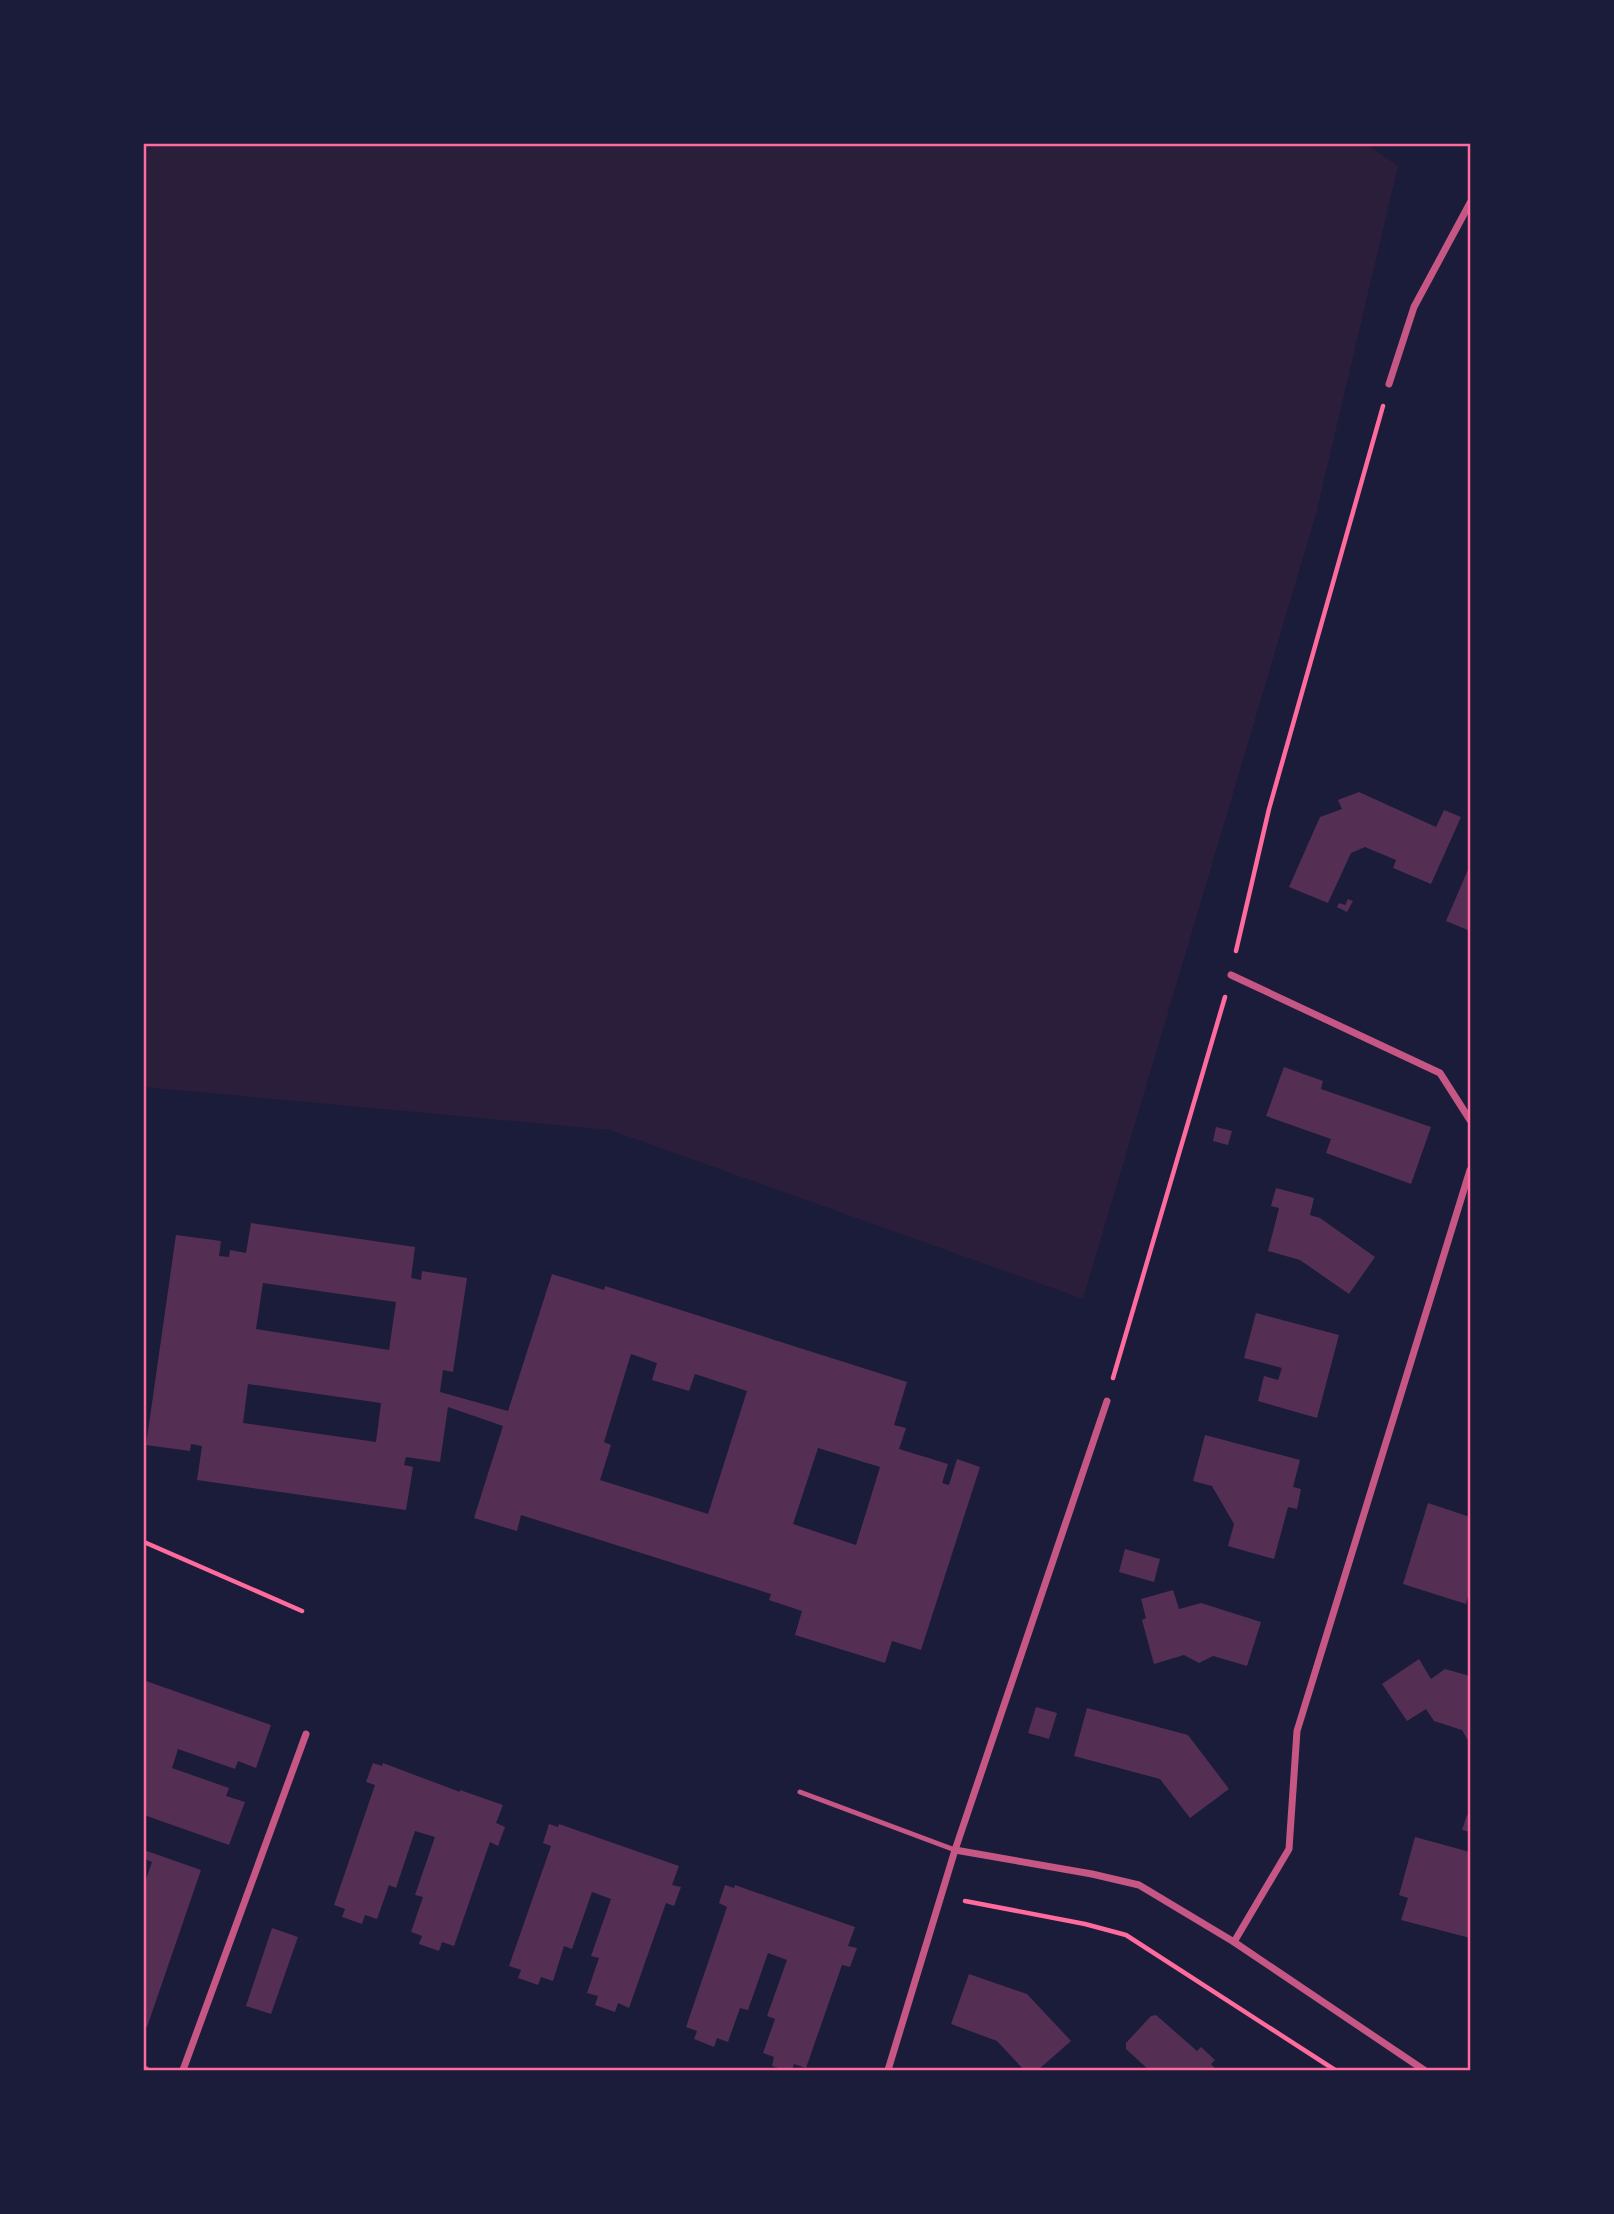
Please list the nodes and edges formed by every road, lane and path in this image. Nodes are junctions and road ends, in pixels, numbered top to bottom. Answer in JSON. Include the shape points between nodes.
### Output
{"nodes":[{"id":1,"x":1471,"y":203,"type":"edge"},
{"id":2,"x":1389,"y":384,"type":"joint"},
{"id":3,"x":1231,"y":975,"type":"junction"},
{"id":4,"x":1471,"y":1120,"type":"edge"},
{"id":5,"x":1471,"y":1170,"type":"edge"},
{"id":6,"x":1107,"y":1401,"type":"joint"},
{"id":7,"x":144,"y":1542,"type":"edge"},
{"id":8,"x":302,"y":1611,"type":"dead end"},
{"id":9,"x":306,"y":1734,"type":"dead end"},
{"id":10,"x":800,"y":1793,"type":"dead end"},
{"id":11,"x":955,"y":1850,"type":"junction"},
{"id":12,"x":943,"y":1889,"type":"junction"},
{"id":13,"x":1234,"y":1942,"type":"junction"},
{"id":14,"x":183,"y":2070,"type":"edge"},
{"id":15,"x":888,"y":2070,"type":"edge"},
{"id":16,"x":1335,"y":2070,"type":"edge"},
{"id":17,"x":1424,"y":2070,"type":"edge"}],
"edges":[{"from":1,"to":2,"type":"street","via":[[1414,307]]},
{"from":2,"to":3,"type":"path","via":[[1269,808]]},
{"from":3,"to":4,"type":"street","via":[[1440,1073]]},
{"from":3,"to":6,"type":"path"},
{"from":5,"to":13,"type":"street","via":[[1297,1731],[1289,1849]]},
{"from":6,"to":11,"type":"street"},
{"from":7,"to":8,"type":"path"},
{"from":9,"to":14,"type":"street"},
{"from":10,"to":11,"type":"lane"},
{"from":11,"to":12,"type":"street"},
{"from":11,"to":13,"type":"street","via":[[1139,1885]]},
{"from":12,"to":15,"type":"street"},
{"from":12,"to":16,"type":"path","via":[[968,1902],[1126,1935]]},
{"from":13,"to":17,"type":"street"}]}
